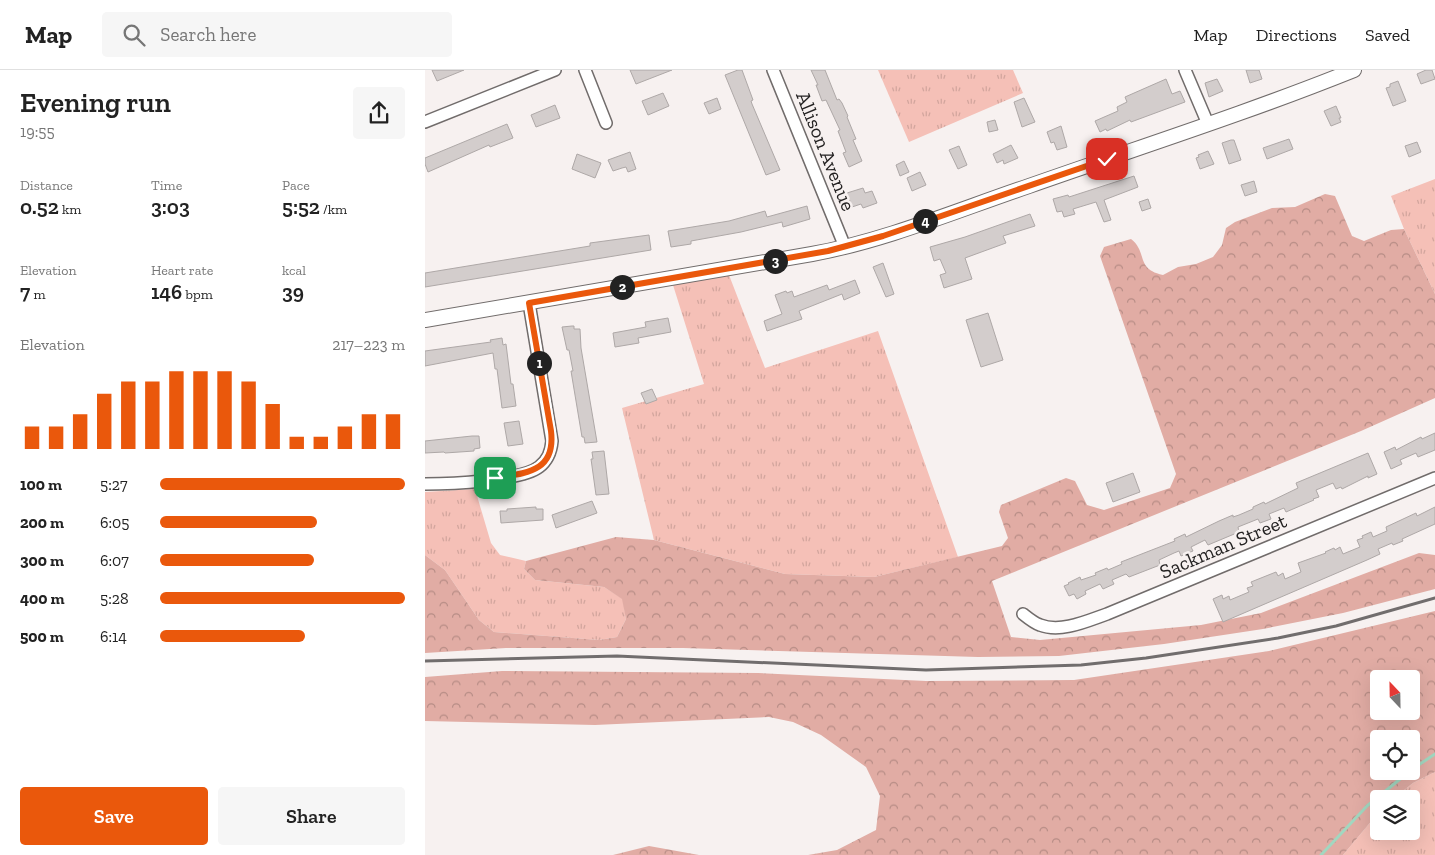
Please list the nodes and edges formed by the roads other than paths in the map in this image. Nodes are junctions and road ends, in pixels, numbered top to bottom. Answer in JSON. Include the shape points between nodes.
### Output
{"nodes":[{"id":1,"x":555,"y":70,"type":"edge"},
{"id":2,"x":585,"y":70,"type":"edge"},
{"id":3,"x":773,"y":70,"type":"edge"},
{"id":4,"x":1185,"y":70,"type":"edge"},
{"id":5,"x":1353,"y":70,"type":"edge"},
{"id":6,"x":1334,"y":74,"type":"edge"},
{"id":7,"x":425,"y":122,"type":"edge"},
{"id":8,"x":606,"y":123,"type":"dead end"},
{"id":9,"x":1208,"y":124,"type":"junction"},
{"id":10,"x":845,"y":247,"type":"junction"},
{"id":11,"x":529,"y":303,"type":"junction"},
{"id":12,"x":425,"y":320,"type":"edge"},
{"id":13,"x":1435,"y":478,"type":"edge"},
{"id":14,"x":425,"y":484,"type":"edge"},
{"id":15,"x":1023,"y":614,"type":"dead end"}],
"edges":[{"from":1,"to":7,"type":"street"},
{"from":2,"to":8,"type":"street"},
{"from":3,"to":10,"type":"street","name":"Allison Avenue"},
{"from":4,"to":9,"type":"street"},
{"from":5,"to":6,"type":"street"},
{"from":6,"to":9,"type":"street"},
{"from":9,"to":10,"type":"street"},
{"from":10,"to":11,"type":"street"},
{"from":11,"to":12,"type":"street"},
{"from":11,"to":14,"type":"street","via":[[552,441],[547,460],[527,473],[473,482]]},
{"from":13,"to":15,"type":"street","name":"Sackman Street","via":[[1082,623],[1044,627]]}]}
